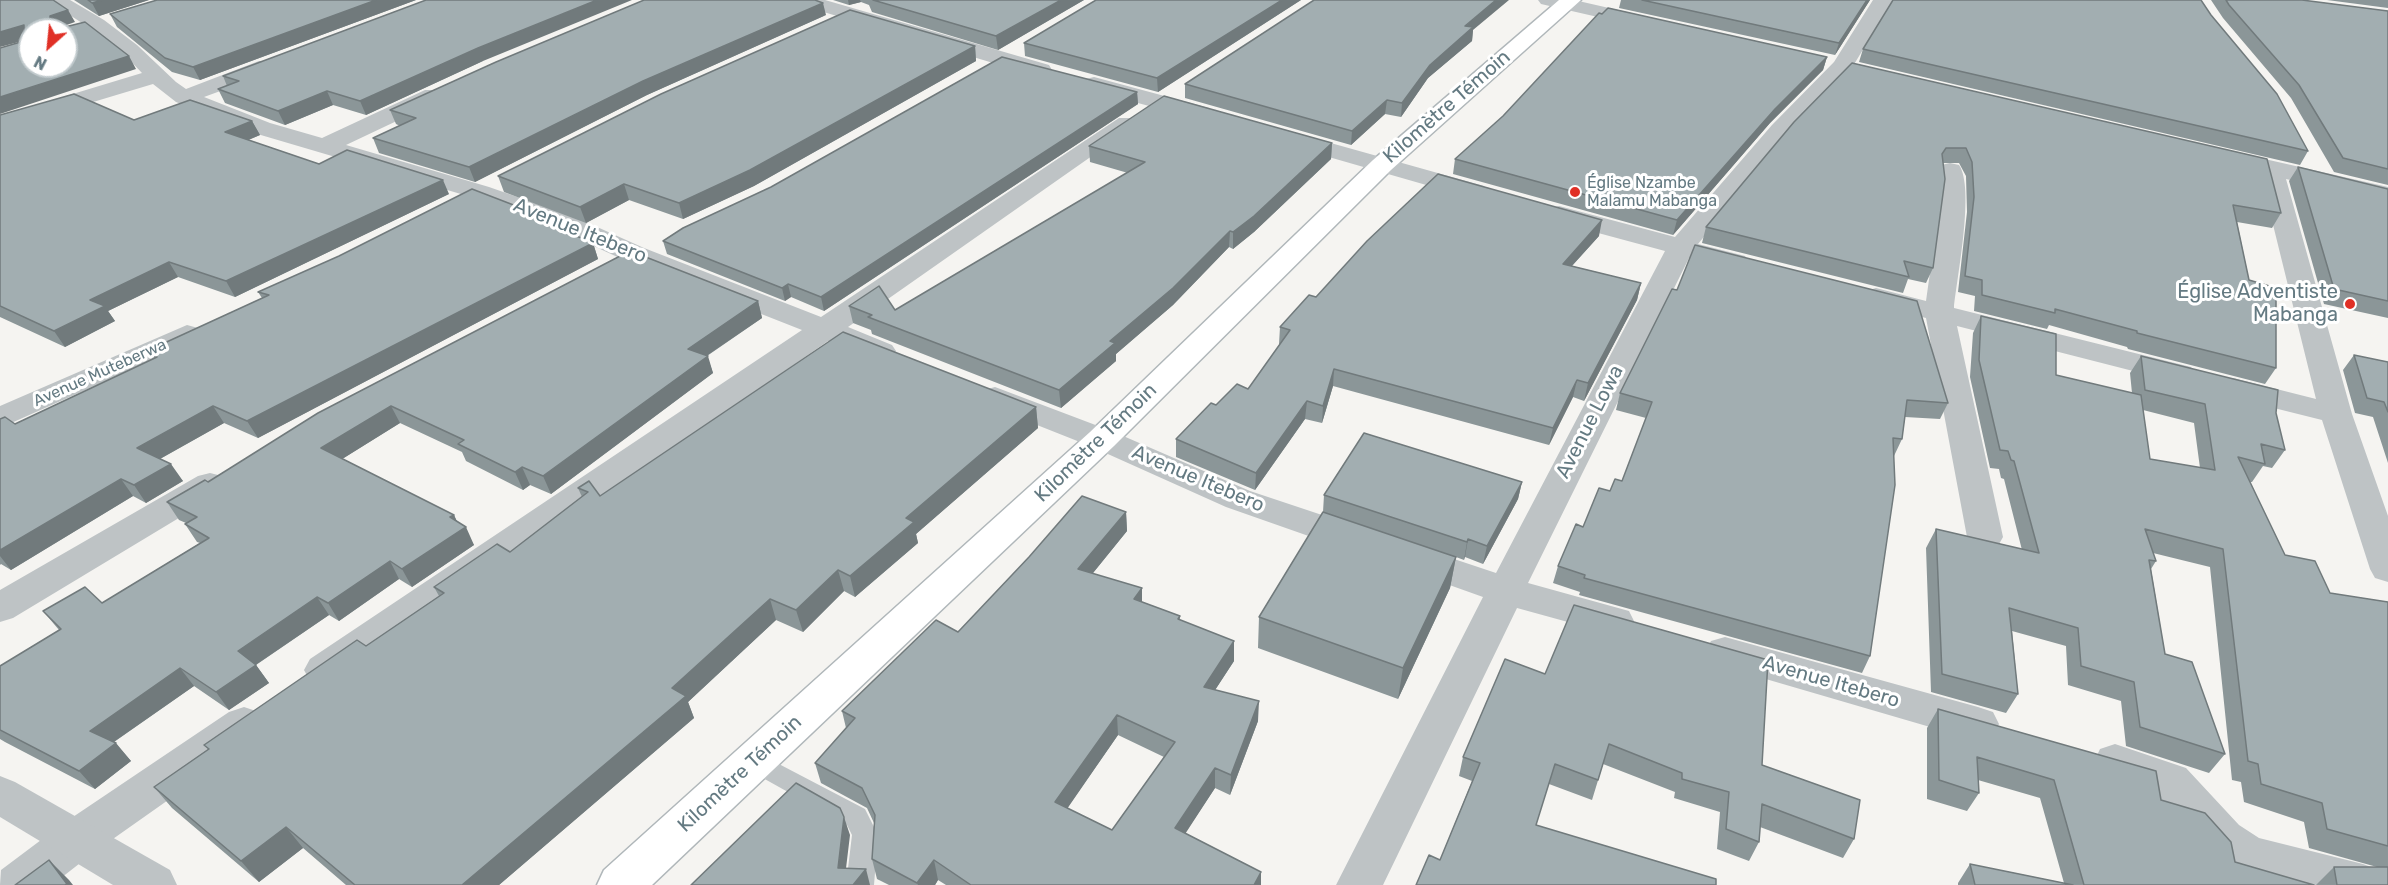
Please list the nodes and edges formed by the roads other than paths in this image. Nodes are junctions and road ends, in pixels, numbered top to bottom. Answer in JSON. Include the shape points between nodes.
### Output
{"nodes":[{"id":1,"x":56,"y":0,"type":"edge"},
{"id":2,"x":804,"y":0,"type":"edge"},
{"id":3,"x":880,"y":0,"type":"edge"},
{"id":4,"x":1883,"y":0,"type":"edge"},
{"id":5,"x":1561,"y":1,"type":"edge"},
{"id":6,"x":852,"y":14,"type":"junction"},
{"id":7,"x":1669,"y":27,"type":"edge"},
{"id":8,"x":820,"y":28,"type":"edge"},
{"id":9,"x":1031,"y":41,"type":"edge"},
{"id":10,"x":284,"y":59,"type":"edge"},
{"id":11,"x":1000,"y":59,"type":"junction"},
{"id":12,"x":156,"y":76,"type":"junction"},
{"id":13,"x":970,"y":76,"type":"edge"},
{"id":14,"x":452,"y":86,"type":"edge"},
{"id":15,"x":1170,"y":95,"type":"junction"},
{"id":16,"x":184,"y":97,"type":"junction"},
{"id":17,"x":1227,"y":120,"type":"edge"},
{"id":18,"x":0,"y":123,"type":"edge"},
{"id":19,"x":1260,"y":130,"type":"edge"},
{"id":20,"x":324,"y":146,"type":"junction"},
{"id":21,"x":2307,"y":151,"type":"edge"},
{"id":22,"x":2202,"y":152,"type":"edge"},
{"id":23,"x":1382,"y":165,"type":"junction"},
{"id":24,"x":2271,"y":168,"type":"junction"},
{"id":25,"x":1950,"y":170,"type":"dead end"},
{"id":26,"x":511,"y":176,"type":"edge"},
{"id":27,"x":2324,"y":179,"type":"junction"},
{"id":28,"x":480,"y":192,"type":"junction"},
{"id":29,"x":2388,"y":195,"type":"edge"},
{"id":30,"x":1496,"y":197,"type":"edge"},
{"id":31,"x":1531,"y":207,"type":"edge"},
{"id":32,"x":449,"y":208,"type":"edge"},
{"id":33,"x":667,"y":239,"type":"edge"},
{"id":34,"x":1680,"y":248,"type":"junction"},
{"id":35,"x":634,"y":254,"type":"junction"},
{"id":36,"x":1759,"y":268,"type":"edge"},
{"id":37,"x":602,"y":270,"type":"edge"},
{"id":38,"x":1849,"y":290,"type":"edge"},
{"id":39,"x":1939,"y":312,"type":"junction"},
{"id":40,"x":204,"y":326,"type":"edge"},
{"id":41,"x":824,"y":328,"type":"junction"},
{"id":42,"x":913,"y":364,"type":"edge"},
{"id":43,"x":969,"y":386,"type":"edge"},
{"id":44,"x":2336,"y":414,"type":"junction"},
{"id":45,"x":0,"y":418,"type":"edge"},
{"id":46,"x":1102,"y":439,"type":"junction"},
{"id":47,"x":234,"y":469,"type":"edge"},
{"id":48,"x":1985,"y":537,"type":"dead end"},
{"id":49,"x":2388,"y":569,"type":"edge"},
{"id":50,"x":1506,"y":591,"type":"junction"},
{"id":51,"x":0,"y":608,"type":"edge"},
{"id":52,"x":1645,"y":630,"type":"edge"},
{"id":53,"x":1691,"y":643,"type":"edge"},
{"id":54,"x":303,"y":684,"type":"edge"},
{"id":55,"x":273,"y":704,"type":"edge"},
{"id":56,"x":2003,"y":730,"type":"edge"},
{"id":57,"x":2084,"y":753,"type":"edge"},
{"id":58,"x":754,"y":761,"type":"junction"},
{"id":59,"x":0,"y":795,"type":"edge"},
{"id":60,"x":76,"y":839,"type":"junction"},
{"id":61,"x":17,"y":885,"type":"edge"},
{"id":62,"x":154,"y":885,"type":"edge"},
{"id":63,"x":620,"y":885,"type":"edge"},
{"id":64,"x":860,"y":885,"type":"edge"},
{"id":65,"x":1359,"y":885,"type":"edge"},
{"id":66,"x":2363,"y":885,"type":"edge"}],
"edges":[{"from":1,"to":12,"type":"street","name":"Avenue Itebero","via":[[97,25],[148,64]]},
{"from":2,"to":6,"type":"street"},
{"from":3,"to":6,"type":"street"},
{"from":4,"to":34,"type":"street","name":"Avenue Lowa","via":[[1842,66],[1780,130]]},
{"from":5,"to":7,"type":"street"},
{"from":5,"to":23,"type":"main road","name":"Kilomètre Témoin"},
{"from":6,"to":8,"type":"street"},
{"from":6,"to":11,"type":"street"},
{"from":9,"to":11,"type":"street"},
{"from":10,"to":16,"type":"street"},
{"from":11,"to":13,"type":"street"},
{"from":11,"to":15,"type":"street"},
{"from":12,"to":16,"type":"street","name":"Avenue Itebero"},
{"from":12,"to":18,"type":"street"},
{"from":14,"to":20,"type":"street"},
{"from":15,"to":17,"type":"street"},
{"from":15,"to":41,"type":"street"},
{"from":16,"to":20,"type":"street","name":"Avenue Itebero","via":[[262,128]]},
{"from":19,"to":23,"type":"street"},
{"from":20,"to":28,"type":"street","name":"Avenue Itebero"},
{"from":21,"to":27,"type":"street"},
{"from":22,"to":24,"type":"street"},
{"from":23,"to":30,"type":"street"},
{"from":23,"to":46,"type":"main road","name":"Kilomètre Témoin"},
{"from":24,"to":27,"type":"street"},
{"from":24,"to":44,"type":"street"},
{"from":25,"to":39,"type":"street","via":[[1954,194]]},
{"from":26,"to":28,"type":"street"},
{"from":27,"to":29,"type":"street"},
{"from":28,"to":32,"type":"street"},
{"from":28,"to":35,"type":"street","name":"Avenue Itebero"},
{"from":31,"to":34,"type":"street"},
{"from":33,"to":35,"type":"street"},
{"from":34,"to":36,"type":"street"},
{"from":34,"to":50,"type":"street","name":"Avenue Lowa"},
{"from":35,"to":37,"type":"street"},
{"from":35,"to":41,"type":"street","name":"Avenue Itebero"},
{"from":38,"to":39,"type":"street"},
{"from":39,"to":44,"type":"street"},
{"from":39,"to":48,"type":"street"},
{"from":40,"to":45,"type":"street","name":"Avenue Muteberwa"},
{"from":41,"to":42,"type":"street","name":"Avenue Itebero"},
{"from":41,"to":54,"type":"street"},
{"from":43,"to":46,"type":"street","name":"Avenue Itebero"},
{"from":44,"to":49,"type":"street"},
{"from":46,"to":50,"type":"street","name":"Avenue Itebero","via":[[1238,499]]},
{"from":46,"to":58,"type":"main road","name":"Kilomètre Témoin"},
{"from":47,"to":51,"type":"street"},
{"from":50,"to":52,"type":"street","name":"Avenue Itebero"},
{"from":50,"to":65,"type":"street","name":"Avenue Lowa"},
{"from":53,"to":56,"type":"street","name":"Avenue Itebero"},
{"from":55,"to":60,"type":"street"},
{"from":57,"to":66,"type":"street","via":[[2171,781],[2223,839],[2248,855]]},
{"from":58,"to":63,"type":"main road","name":"Kilomètre Témoin"},
{"from":58,"to":64,"type":"lane","via":[[856,817],[865,835]]},
{"from":59,"to":60,"type":"street"},
{"from":60,"to":61,"type":"street"},
{"from":60,"to":62,"type":"street"}]}
